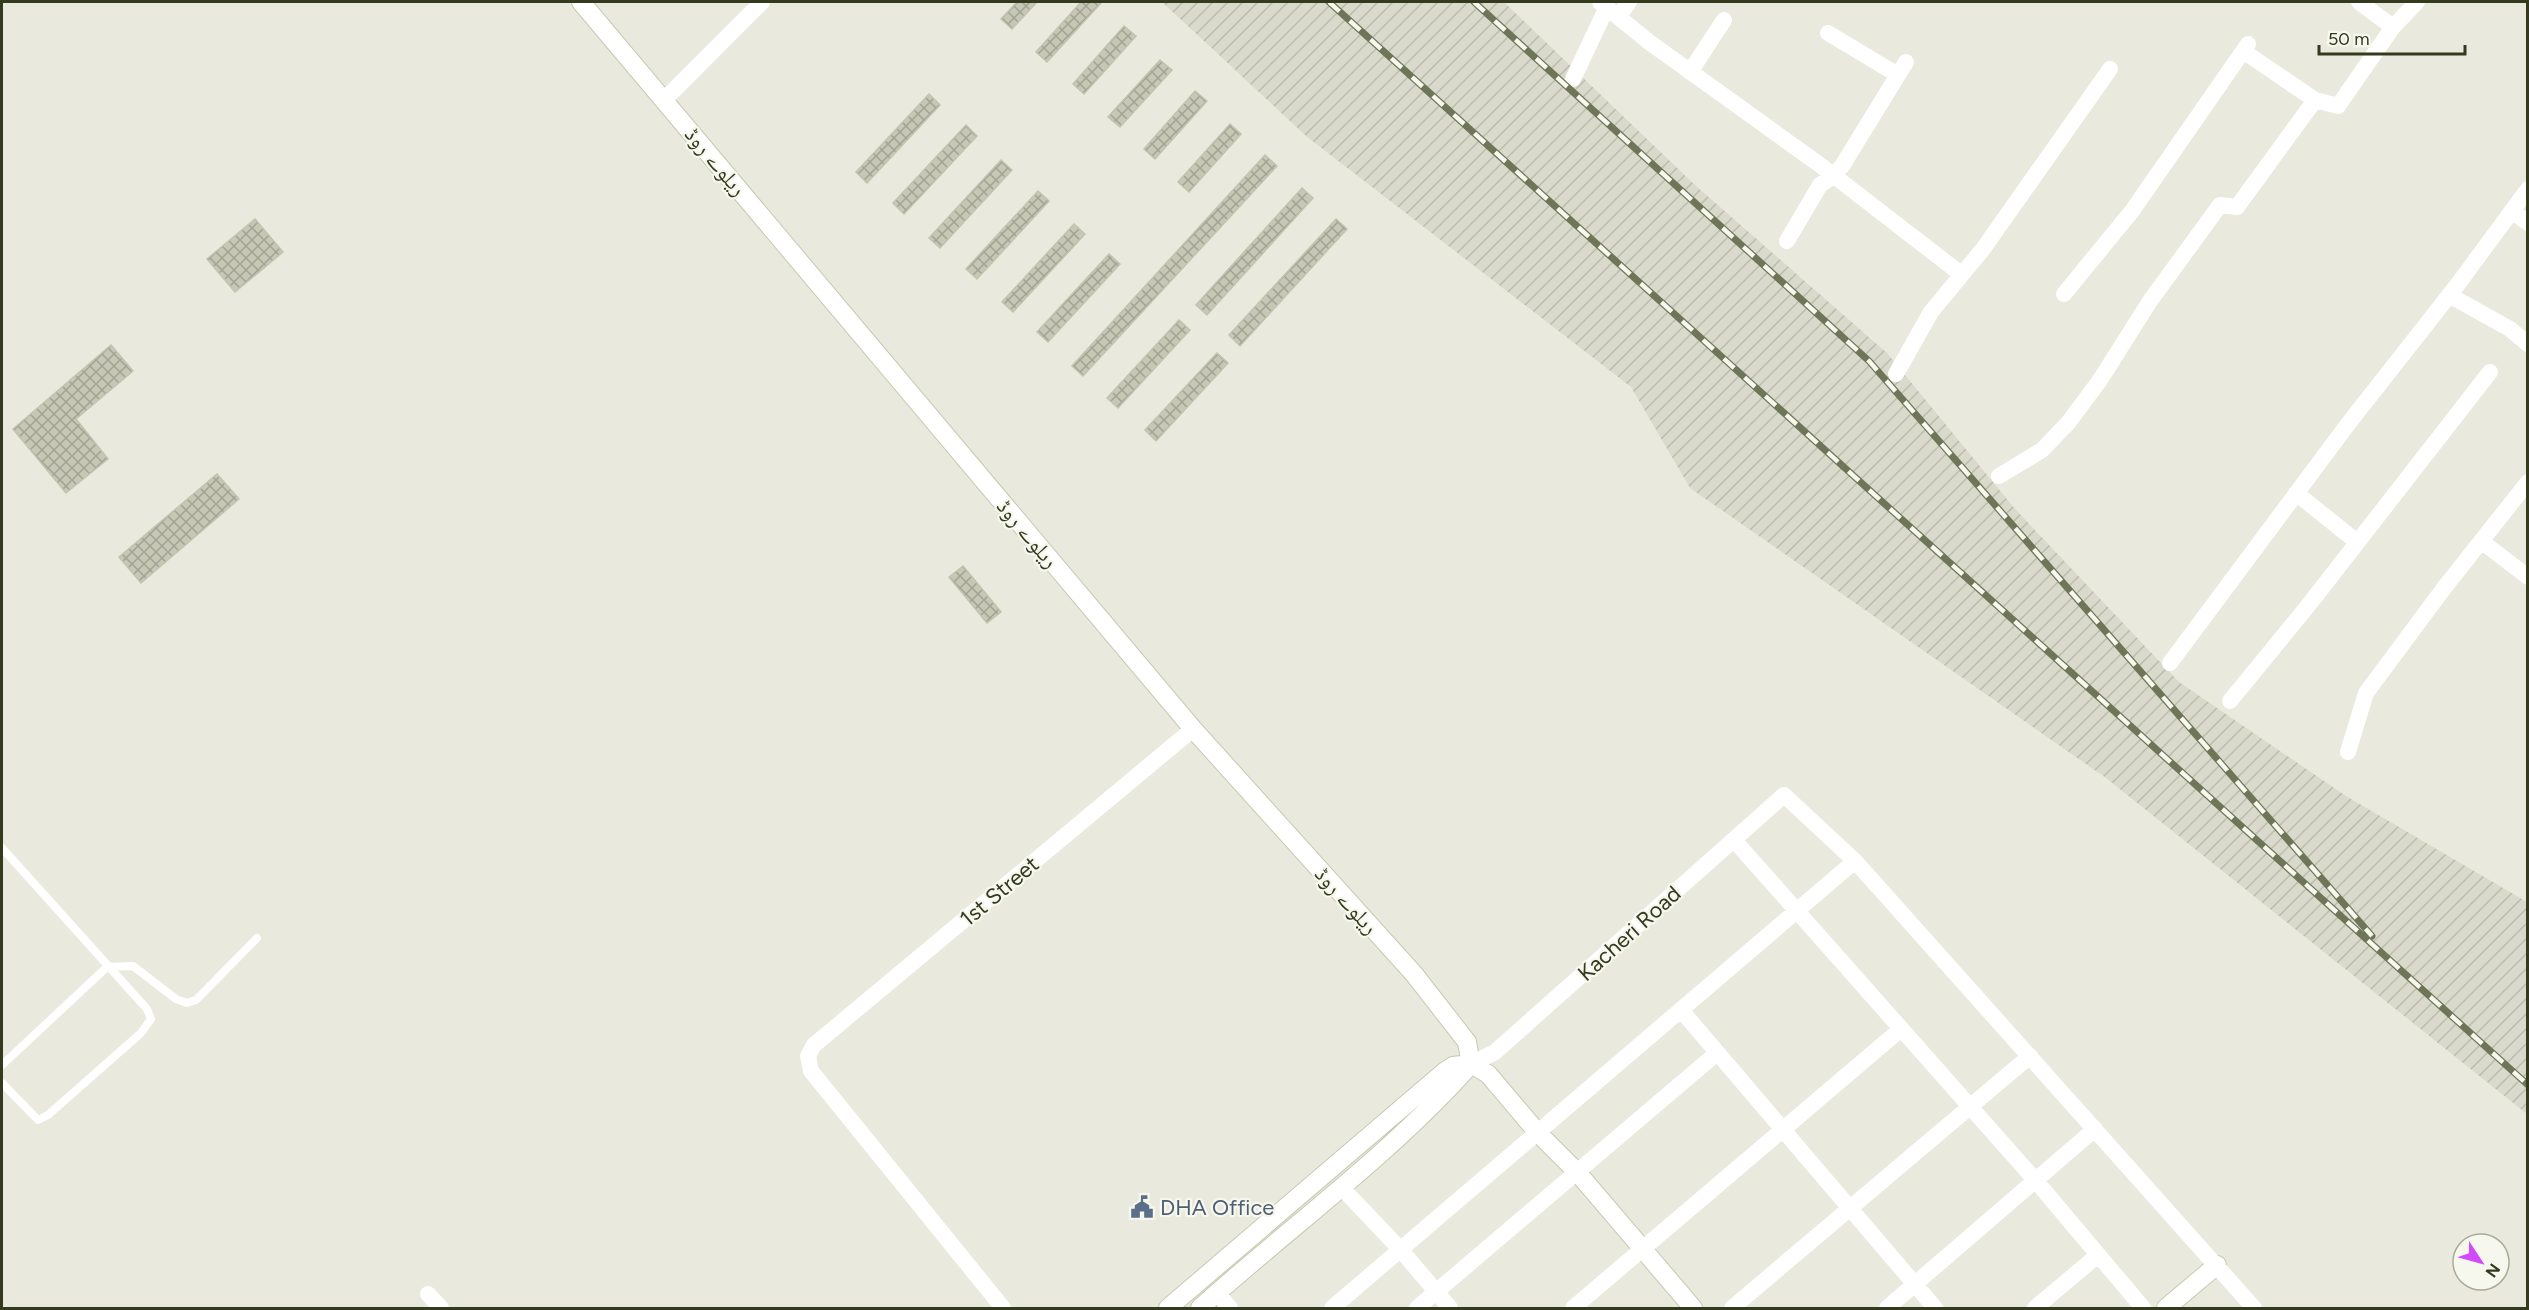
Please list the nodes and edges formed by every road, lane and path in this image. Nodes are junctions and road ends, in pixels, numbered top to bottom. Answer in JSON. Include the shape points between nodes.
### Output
{"nodes":[{"id":1,"x":581,"y":2,"type":"edge"},
{"id":2,"x":762,"y":2,"type":"edge"},
{"id":3,"x":1629,"y":2,"type":"edge"},
{"id":4,"x":2359,"y":2,"type":"edge"},
{"id":5,"x":2417,"y":2,"type":"edge"},
{"id":6,"x":1608,"y":8,"type":"edge"},
{"id":7,"x":1724,"y":20,"type":"dead end"},
{"id":8,"x":2394,"y":27,"type":"junction"},
{"id":9,"x":1828,"y":33,"type":"dead end"},
{"id":10,"x":2110,"y":69,"type":"dead end"},
{"id":11,"x":1690,"y":72,"type":"junction"},
{"id":12,"x":1573,"y":80,"type":"dead end"},
{"id":13,"x":664,"y":100,"type":"junction"},
{"id":14,"x":2315,"y":100,"type":"junction"},
{"id":15,"x":1834,"y":176,"type":"junction"},
{"id":16,"x":2528,"y":189,"type":"edge"},
{"id":17,"x":2512,"y":211,"type":"junction"},
{"id":18,"x":2528,"y":223,"type":"edge"},
{"id":19,"x":1787,"y":241,"type":"dead end"},
{"id":20,"x":1961,"y":274,"type":"junction"},
{"id":21,"x":2064,"y":294,"type":"dead end"},
{"id":22,"x":2449,"y":295,"type":"junction"},
{"id":23,"x":2528,"y":344,"type":"edge"},
{"id":24,"x":2490,"y":372,"type":"dead end"},
{"id":25,"x":1896,"y":374,"type":"dead end"},
{"id":26,"x":1999,"y":476,"type":"dead end"},
{"id":27,"x":2528,"y":482,"type":"edge"},
{"id":28,"x":2296,"y":493,"type":"junction"},
{"id":29,"x":2357,"y":542,"type":"junction"},
{"id":30,"x":2481,"y":542,"type":"junction"},
{"id":31,"x":2528,"y":577,"type":"edge"},
{"id":32,"x":2170,"y":663,"type":"dead end"},
{"id":33,"x":2230,"y":701,"type":"dead end"},
{"id":34,"x":1193,"y":729,"type":"junction"},
{"id":35,"x":2348,"y":753,"type":"dead end"},
{"id":36,"x":1734,"y":840,"type":"junction"},
{"id":37,"x":2,"y":848,"type":"edge"},
{"id":38,"x":1855,"y":861,"type":"junction"},
{"id":39,"x":1797,"y":911,"type":"junction"},
{"id":40,"x":257,"y":938,"type":"dead end"},
{"id":41,"x":107,"y":967,"type":"junction"},
{"id":42,"x":1681,"y":1010,"type":"junction"},
{"id":43,"x":1901,"y":1029,"type":"junction"},
{"id":44,"x":1716,"y":1053,"type":"junction"},
{"id":45,"x":2030,"y":1056,"type":"junction"},
{"id":46,"x":1471,"y":1064,"type":"junction"},
{"id":47,"x":2,"y":1065,"type":"edge"},
{"id":48,"x":2,"y":1083,"type":"edge"},
{"id":49,"x":1970,"y":1106,"type":"junction"},
{"id":50,"x":2095,"y":1129,"type":"junction"},
{"id":51,"x":1783,"y":1130,"type":"junction"},
{"id":52,"x":1538,"y":1133,"type":"junction"},
{"id":53,"x":1577,"y":1172,"type":"junction"},
{"id":54,"x":2036,"y":1181,"type":"junction"},
{"id":55,"x":1341,"y":1187,"type":"junction"},
{"id":56,"x":1849,"y":1209,"type":"junction"},
{"id":57,"x":1400,"y":1249,"type":"junction"},
{"id":58,"x":1643,"y":1250,"type":"junction"},
{"id":59,"x":2098,"y":1255,"type":"junction"},
{"id":60,"x":2217,"y":1265,"type":"junction"},
{"id":61,"x":1915,"y":1285,"type":"junction"},
{"id":62,"x":1436,"y":1292,"type":"junction"},
{"id":63,"x":1217,"y":1293,"type":"junction"},
{"id":64,"x":428,"y":1294,"type":"dead end"},
{"id":65,"x":440,"y":1308,"type":"edge"},
{"id":66,"x":1003,"y":1308,"type":"edge"},
{"id":67,"x":1168,"y":1308,"type":"edge"},
{"id":68,"x":1200,"y":1308,"type":"edge"},
{"id":69,"x":1230,"y":1308,"type":"edge"},
{"id":70,"x":1332,"y":1308,"type":"edge"},
{"id":71,"x":1417,"y":1308,"type":"edge"},
{"id":72,"x":1450,"y":1308,"type":"edge"},
{"id":73,"x":1574,"y":1308,"type":"edge"},
{"id":74,"x":1693,"y":1308,"type":"edge"},
{"id":75,"x":1732,"y":1308,"type":"edge"},
{"id":76,"x":1887,"y":1308,"type":"edge"},
{"id":77,"x":1935,"y":1308,"type":"edge"},
{"id":78,"x":2035,"y":1308,"type":"edge"},
{"id":79,"x":2143,"y":1308,"type":"edge"},
{"id":80,"x":2166,"y":1308,"type":"edge"},
{"id":81,"x":2254,"y":1308,"type":"edge"}],
"edges":[{"from":1,"to":13,"type":"main road","name":"ریلوے روڈ"},
{"from":2,"to":13,"type":"street"},
{"from":3,"to":6,"type":"street"},
{"from":4,"to":8,"type":"street"},
{"from":5,"to":8,"type":"street"},
{"from":6,"to":11,"type":"street"},
{"from":6,"to":12,"type":"street"},
{"from":7,"to":11,"type":"street"},
{"from":8,"to":14,"type":"street","via":[[2338,106]]},
{"from":9,"to":15,"type":"street","via":[[1902,68]]},
{"from":10,"to":20,"type":"street"},
{"from":11,"to":15,"type":"street"},
{"from":13,"to":34,"type":"main road","name":"ریلوے روڈ"},
{"from":14,"to":21,"type":"street","via":[[2246,48],[2132,211]]},
{"from":14,"to":26,"type":"street","via":[[2237,207],[2220,205],[2068,423],[2042,450]]},
{"from":15,"to":19,"type":"street","via":[[1820,184]]},
{"from":15,"to":20,"type":"street"},
{"from":16,"to":17,"type":"street"},
{"from":17,"to":18,"type":"street"},
{"from":17,"to":22,"type":"street"},
{"from":20,"to":25,"type":"street","via":[[1931,312]]},
{"from":22,"to":23,"type":"street","via":[[2510,329]]},
{"from":22,"to":28,"type":"street"},
{"from":24,"to":29,"type":"street"},
{"from":27,"to":30,"type":"street"},
{"from":28,"to":29,"type":"street"},
{"from":28,"to":32,"type":"street"},
{"from":29,"to":33,"type":"street"},
{"from":30,"to":31,"type":"street"},
{"from":30,"to":35,"type":"street","via":[[2366,693]]},
{"from":34,"to":46,"type":"main road","name":"ریلوے روڈ","via":[[1406,965],[1467,1042]]},
{"from":34,"to":66,"type":"street","name":"1st Street","via":[[814,1045],[808,1056],[811,1071]]},
{"from":36,"to":38,"type":"street","name":"Kacheri Road","via":[[1784,795]]},
{"from":36,"to":39,"type":"street"},
{"from":36,"to":46,"type":"street","name":"Kacheri Road","via":[[1495,1052]]},
{"from":37,"to":41,"type":"lane"},
{"from":38,"to":39,"type":"street"},
{"from":38,"to":45,"type":"street"},
{"from":39,"to":42,"type":"street"},
{"from":39,"to":43,"type":"street"},
{"from":40,"to":41,"type":"lane","via":[[196,1000],[187,1004],[133,966]]},
{"from":41,"to":47,"type":"lane"},
{"from":41,"to":48,"type":"lane","via":[[147,1009],[152,1019],[141,1033],[38,1120]]},
{"from":42,"to":44,"type":"street"},
{"from":42,"to":52,"type":"street"},
{"from":43,"to":49,"type":"street"},
{"from":43,"to":51,"type":"street"},
{"from":44,"to":51,"type":"street"},
{"from":44,"to":53,"type":"street"},
{"from":45,"to":49,"type":"street"},
{"from":45,"to":50,"type":"street"},
{"from":46,"to":52,"type":"main road","via":[[1488,1074]]},
{"from":46,"to":55,"type":"main road","name":"Kacheri Road"},
{"from":46,"to":67,"type":"main road","name":"Kacheri Road","via":[[1453,1066],[1444,1072]]},
{"from":49,"to":54,"type":"street"},
{"from":49,"to":56,"type":"street"},
{"from":50,"to":54,"type":"street"},
{"from":50,"to":60,"type":"street"},
{"from":51,"to":56,"type":"street"},
{"from":51,"to":58,"type":"street"},
{"from":52,"to":53,"type":"main road"},
{"from":52,"to":57,"type":"street"},
{"from":53,"to":58,"type":"main road"},
{"from":53,"to":62,"type":"street"},
{"from":54,"to":59,"type":"street"},
{"from":54,"to":61,"type":"street"},
{"from":55,"to":57,"type":"street"},
{"from":55,"to":63,"type":"main road","name":"Kacheri Road"},
{"from":56,"to":61,"type":"street"},
{"from":56,"to":75,"type":"street"},
{"from":57,"to":62,"type":"street"},
{"from":57,"to":70,"type":"street"},
{"from":58,"to":73,"type":"street"},
{"from":58,"to":74,"type":"main road"},
{"from":59,"to":78,"type":"street"},
{"from":59,"to":79,"type":"street"},
{"from":60,"to":80,"type":"main road"},
{"from":60,"to":81,"type":"street"},
{"from":61,"to":76,"type":"street"},
{"from":61,"to":77,"type":"street"},
{"from":62,"to":71,"type":"street"},
{"from":62,"to":72,"type":"street"},
{"from":63,"to":68,"type":"main road","name":"Kacheri Road"},
{"from":63,"to":69,"type":"street"},
{"from":64,"to":65,"type":"street"}]}
